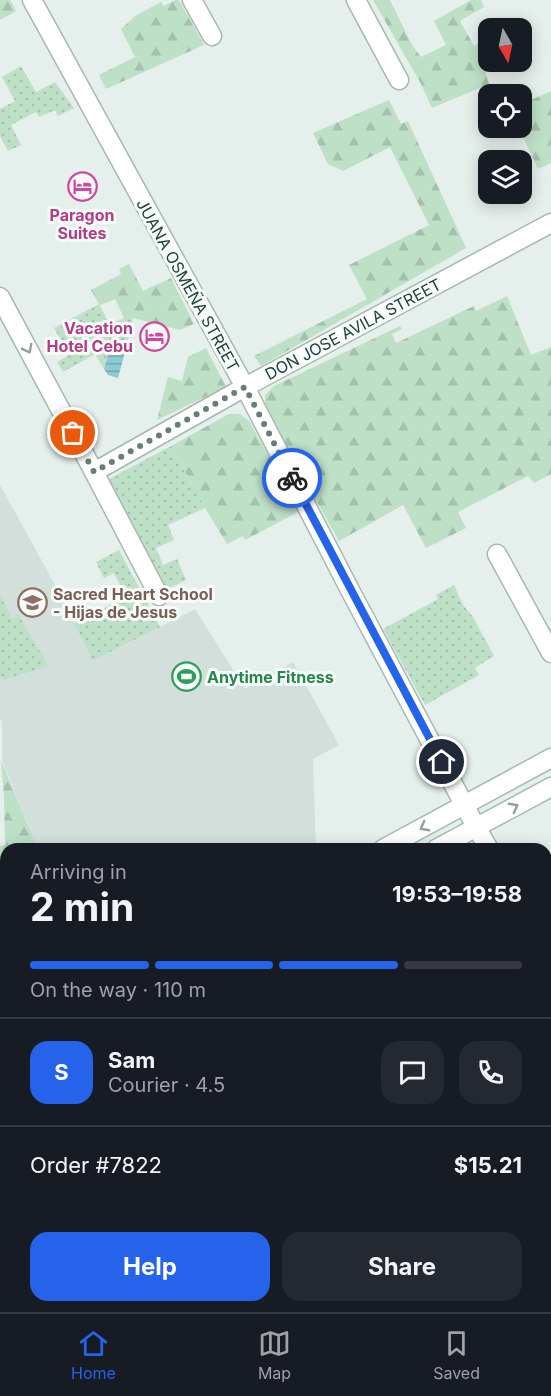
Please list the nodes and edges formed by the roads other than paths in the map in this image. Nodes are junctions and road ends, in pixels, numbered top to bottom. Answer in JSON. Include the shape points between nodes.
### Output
{"nodes":[{"id":1,"x":32,"y":0,"type":"edge"},
{"id":2,"x":192,"y":0,"type":"edge"},
{"id":3,"x":356,"y":0,"type":"edge"},
{"id":4,"x":212,"y":36,"type":"dead end"},
{"id":5,"x":399,"y":80,"type":"dead end"},
{"id":6,"x":551,"y":223,"type":"edge"},
{"id":7,"x":0,"y":297,"type":"edge"},
{"id":8,"x":245,"y":387,"type":"junction"},
{"id":9,"x":94,"y":472,"type":"junction"},
{"id":10,"x":497,"y":554,"type":"dead end"},
{"id":11,"x":159,"y":596,"type":"dead end"},
{"id":12,"x":551,"y":653,"type":"edge"},
{"id":13,"x":551,"y":758,"type":"edge"},
{"id":14,"x":551,"y":787,"type":"edge"},
{"id":15,"x":465,"y":805,"type":"junction"},
{"id":16,"x":476,"y":826,"type":"junction"},
{"id":17,"x":394,"y":843,"type":"edge"},
{"id":18,"x":446,"y":843,"type":"edge"},
{"id":19,"x":486,"y":843,"type":"edge"}],
"edges":[{"from":1,"to":8,"type":"street","name":"JUANA OSMEÑA STREET"},
{"from":2,"to":4,"type":"street"},
{"from":3,"to":5,"type":"street"},
{"from":6,"to":8,"type":"street","name":"DON JOSE AVILA STREET"},
{"from":7,"to":9,"type":"street","one_way":true},
{"from":8,"to":9,"type":"street","name":"DON JOSE AVILA STREET"},
{"from":8,"to":15,"type":"street","name":"JUANA OSMEÑA STREET"},
{"from":9,"to":11,"type":"street"},
{"from":10,"to":12,"type":"street"},
{"from":13,"to":15,"type":"street"},
{"from":16,"to":14,"type":"street","one_way":true},
{"from":15,"to":16,"type":"street","name":"JUANA OSMEÑA STREET"},
{"from":15,"to":17,"type":"street","one_way":true},
{"from":16,"to":18,"type":"street"},
{"from":16,"to":19,"type":"street","name":"JUANA OSMEÑA STREET"}]}
